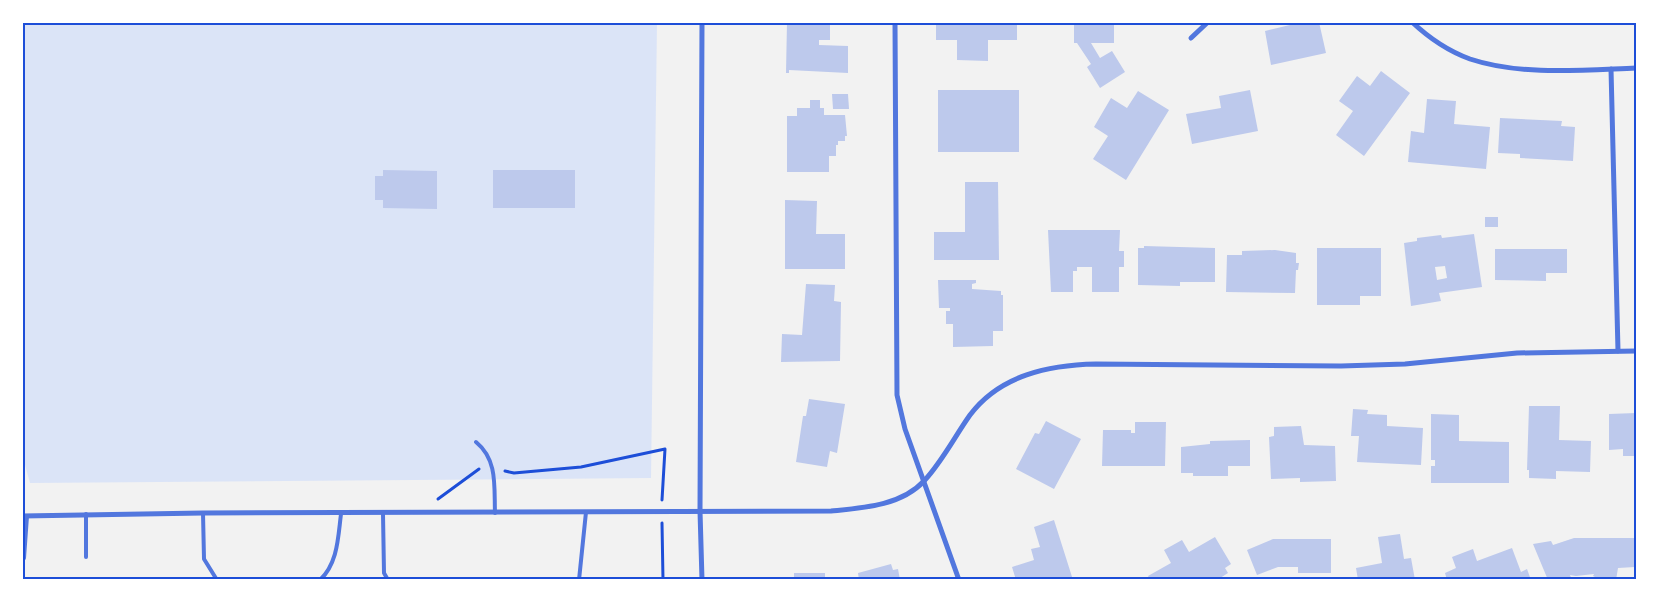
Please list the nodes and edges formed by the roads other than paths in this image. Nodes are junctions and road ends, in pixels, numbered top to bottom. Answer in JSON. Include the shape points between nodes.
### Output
{"nodes":[{"id":1,"x":702,"y":22,"type":"edge"},
{"id":2,"x":895,"y":22,"type":"edge"},
{"id":3,"x":1208,"y":22,"type":"edge"},
{"id":4,"x":1412,"y":22,"type":"edge"},
{"id":5,"x":1191,"y":38,"type":"dead end"},
{"id":6,"x":1636,"y":68,"type":"edge"},
{"id":7,"x":1611,"y":69,"type":"junction"},
{"id":8,"x":1618,"y":351,"type":"junction"},
{"id":9,"x":1636,"y":351,"type":"edge"},
{"id":10,"x":476,"y":442,"type":"dead end"},
{"id":11,"x":924,"y":482,"type":"junction"},
{"id":12,"x":700,"y":511,"type":"junction"},
{"id":13,"x":586,"y":512,"type":"junction"},
{"id":14,"x":203,"y":513,"type":"junction"},
{"id":15,"x":495,"y":513,"type":"junction"},
{"id":16,"x":86,"y":514,"type":"junction"},
{"id":17,"x":341,"y":514,"type":"junction"},
{"id":18,"x":383,"y":514,"type":"junction"},
{"id":19,"x":25,"y":516,"type":"edge"},
{"id":20,"x":86,"y":557,"type":"dead end"},
{"id":21,"x":24,"y":558,"type":"dead end"},
{"id":22,"x":217,"y":580,"type":"edge"},
{"id":23,"x":320,"y":580,"type":"edge"},
{"id":24,"x":388,"y":580,"type":"edge"},
{"id":25,"x":579,"y":580,"type":"edge"},
{"id":26,"x":702,"y":580,"type":"edge"},
{"id":27,"x":959,"y":580,"type":"edge"}],
"edges":[{"from":1,"to":12,"type":"street"},
{"from":2,"to":11,"type":"street","via":[[897,395]]},
{"from":3,"to":5,"type":"street"},
{"from":4,"to":7,"type":"street","via":[[1440,45],[1470,59],[1539,69]]},
{"from":6,"to":7,"type":"street"},
{"from":7,"to":8,"type":"street"},
{"from":8,"to":9,"type":"street"},
{"from":8,"to":11,"type":"street","via":[[1517,353],[1404,364],[1341,366],[1065,364],[1016,378],[993,393],[972,413]]},
{"from":10,"to":15,"type":"lane","via":[[486,450],[494,468]]},
{"from":11,"to":12,"type":"street","via":[[891,502],[863,508]]},
{"from":11,"to":27,"type":"street"},
{"from":12,"to":13,"type":"street"},
{"from":12,"to":26,"type":"street"},
{"from":13,"to":15,"type":"street"},
{"from":13,"to":25,"type":"lane"},
{"from":14,"to":16,"type":"street"},
{"from":14,"to":17,"type":"street"},
{"from":14,"to":22,"type":"lane","via":[[204,560]]},
{"from":15,"to":18,"type":"street"},
{"from":16,"to":19,"type":"street"},
{"from":16,"to":20,"type":"lane"},
{"from":17,"to":18,"type":"street"},
{"from":17,"to":23,"type":"lane","via":[[337,550],[328,572]]},
{"from":18,"to":24,"type":"lane","via":[[384,573]]},
{"from":19,"to":21,"type":"lane"}]}
